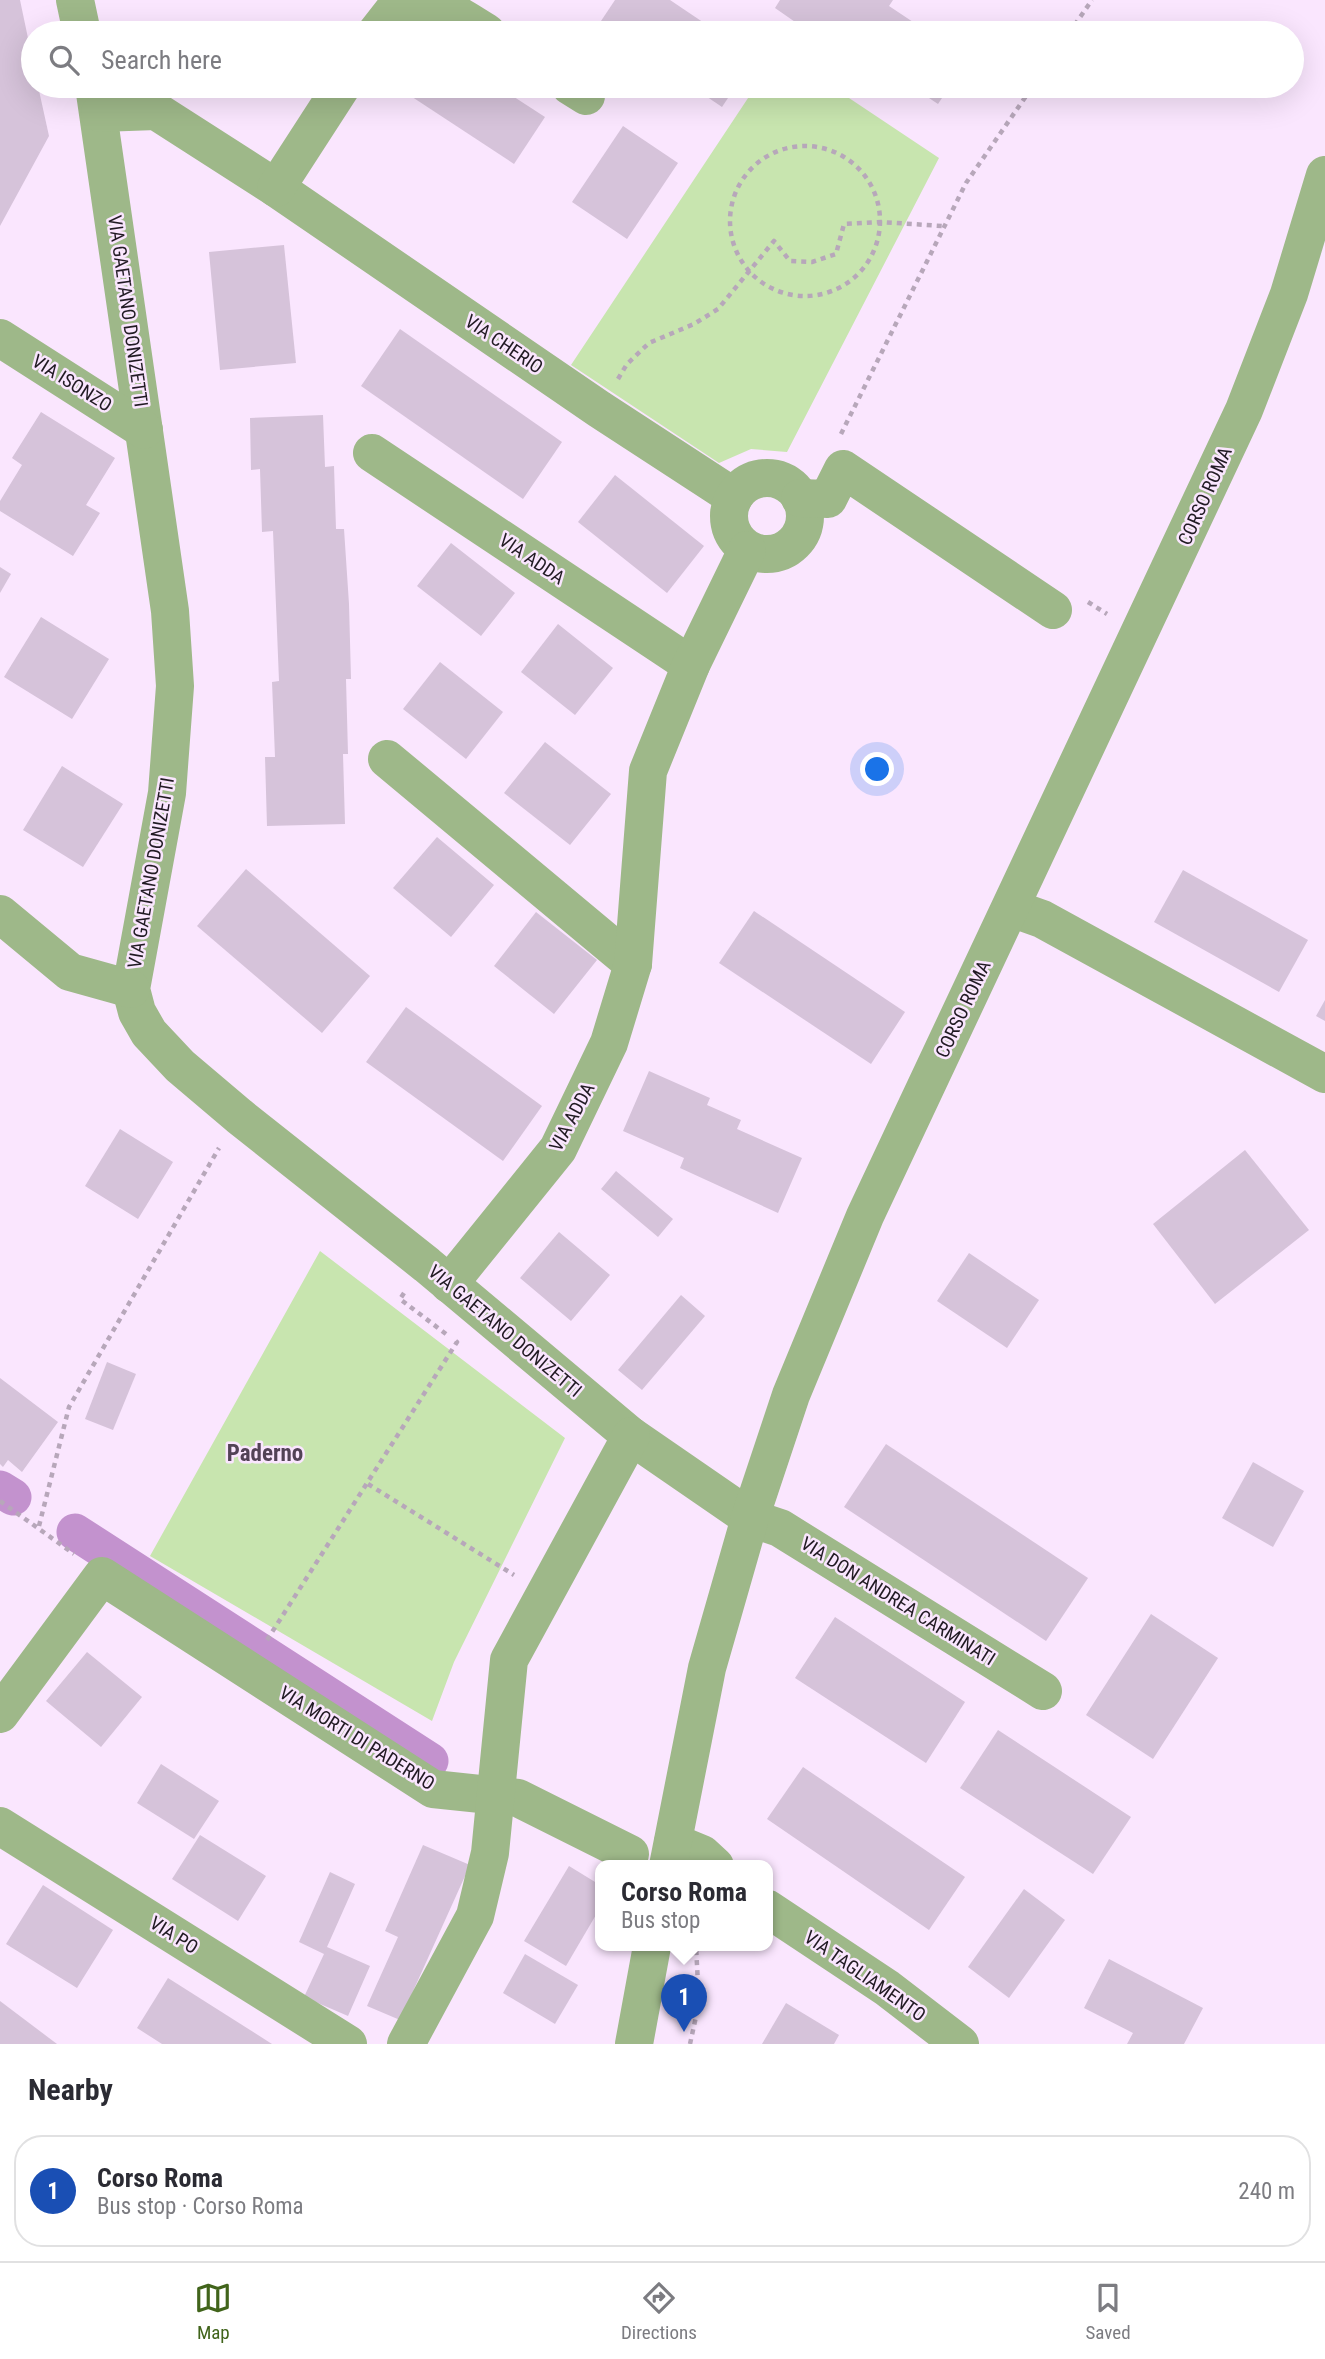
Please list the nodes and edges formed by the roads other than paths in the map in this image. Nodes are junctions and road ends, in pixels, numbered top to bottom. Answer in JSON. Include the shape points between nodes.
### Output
{"nodes":[{"id":1,"x":75,"y":0,"type":"edge"},
{"id":2,"x":79,"y":21,"type":"edge"},
{"id":3,"x":385,"y":21,"type":"edge"},
{"id":4,"x":468,"y":21,"type":"edge"},
{"id":5,"x":334,"y":98,"type":"edge"},
{"id":6,"x":97,"y":99,"type":"edge"},
{"id":7,"x":1325,"y":175,"type":"edge"},
{"id":8,"x":276,"y":188,"type":"junction"},
{"id":9,"x":0,"y":338,"type":"edge"},
{"id":10,"x":144,"y":430,"type":"junction"},
{"id":11,"x":372,"y":453,"type":"dead end"},
{"id":12,"x":739,"y":482,"type":"junction"},
{"id":13,"x":799,"y":483,"type":"junction"},
{"id":14,"x":747,"y":550,"type":"junction"},
{"id":15,"x":1054,"y":610,"type":"road end"},
{"id":16,"x":691,"y":665,"type":"junction"},
{"id":17,"x":387,"y":759,"type":"dead end"},
{"id":18,"x":1011,"y":908,"type":"junction"},
{"id":19,"x":0,"y":914,"type":"edge"},
{"id":20,"x":633,"y":964,"type":"junction"},
{"id":21,"x":131,"y":989,"type":"junction"},
{"id":22,"x":1325,"y":1074,"type":"edge"},
{"id":23,"x":438,"y":1275,"type":"junction"},
{"id":24,"x":631,"y":1436,"type":"junction"},
{"id":25,"x":750,"y":1518,"type":"junction"},
{"id":26,"x":1043,"y":1691,"type":"dead end"},
{"id":27,"x":0,"y":1714,"type":"edge"},
{"id":28,"x":494,"y":1797,"type":"junction"},
{"id":29,"x":0,"y":1826,"type":"edge"},
{"id":30,"x":630,"y":1854,"type":"dead end"},
{"id":31,"x":671,"y":1854,"type":"edge"},
{"id":32,"x":708,"y":1860,"type":"edge"},
{"id":33,"x":773,"y":1912,"type":"edge"},
{"id":34,"x":652,"y":1951,"type":"edge"},
{"id":35,"x":348,"y":2044,"type":"edge"},
{"id":36,"x":406,"y":2044,"type":"edge"},
{"id":37,"x":634,"y":2044,"type":"edge"},
{"id":38,"x":960,"y":2044,"type":"edge"}],
"edges":[{"from":1,"to":2,"type":"street"},
{"from":3,"to":4,"type":"street","via":[[397,6],[421,1]]},
{"from":5,"to":8,"type":"street"},
{"from":6,"to":8,"type":"street","name":"VIA CHERIO","via":[[156,111]]},
{"from":6,"to":10,"type":"street","name":"VIA GAETANO DONIZETTI"},
{"from":7,"to":18,"type":"street","name":"CORSO ROMA","via":[[1289,294],[1244,410]]},
{"from":8,"to":12,"type":"street","name":"VIA CHERIO","via":[[599,409]]},
{"from":9,"to":10,"type":"street","name":"VIA ISONZO"},
{"from":10,"to":21,"type":"street","name":"VIA GAETANO DONIZETTI","via":[[170,611],[175,686],[167,793]]},
{"from":11,"to":16,"type":"street","name":"VIA ADDA"},
{"from":12,"to":13,"type":"street","via":[[767,478]]},
{"from":12,"to":14,"type":"street","via":[[728,516],[733,535]]},
{"from":13,"to":14,"type":"street","via":[[805,517],[800,536],[785,550],[766,555]]},
{"from":13,"to":15,"type":"street","via":[[828,499],[843,469]]},
{"from":14,"to":16,"type":"street","name":"VIA ADDA"},
{"from":16,"to":20,"type":"street","name":"VIA ADDA","via":[[648,771]]},
{"from":17,"to":20,"type":"street"},
{"from":18,"to":22,"type":"street","via":[[1042,919]]},
{"from":18,"to":25,"type":"street","name":"CORSO ROMA","via":[[865,1216],[791,1395]]},
{"from":19,"to":21,"type":"street","via":[[70,972]]},
{"from":20,"to":23,"type":"street","name":"VIA ADDA","via":[[609,1043],[558,1149]]},
{"from":21,"to":23,"type":"street","name":"VIA GAETANO DONIZETTI","via":[[149,1033],[180,1066]]},
{"from":23,"to":24,"type":"street","name":"VIA GAETANO DONIZETTI"},
{"from":24,"to":25,"type":"street","name":"VIA GAETANO DONIZETTI"},
{"from":24,"to":28,"type":"street","via":[[509,1660]]},
{"from":25,"to":26,"type":"street","name":"VIA DON ANDREA CARMINATI","via":[[780,1528]]},
{"from":25,"to":31,"type":"street","name":"CORSO ROMA","via":[[707,1668]]},
{"from":27,"to":28,"type":"street","name":"VIA MORTI DI PADERNO","via":[[102,1576],[433,1789]]},
{"from":28,"to":30,"type":"street","name":"VIA MORTI DI PADERNO","via":[[519,1798]]},
{"from":28,"to":36,"type":"street","via":[[490,1853],[475,1916]]},
{"from":29,"to":35,"type":"street","name":"VIA PO"},
{"from":31,"to":32,"type":"street","via":[[702,1854]]},
{"from":33,"to":38,"type":"street","name":"VIA TAGLIAMENTO","via":[[887,1988]]},
{"from":34,"to":37,"type":"street"}]}
